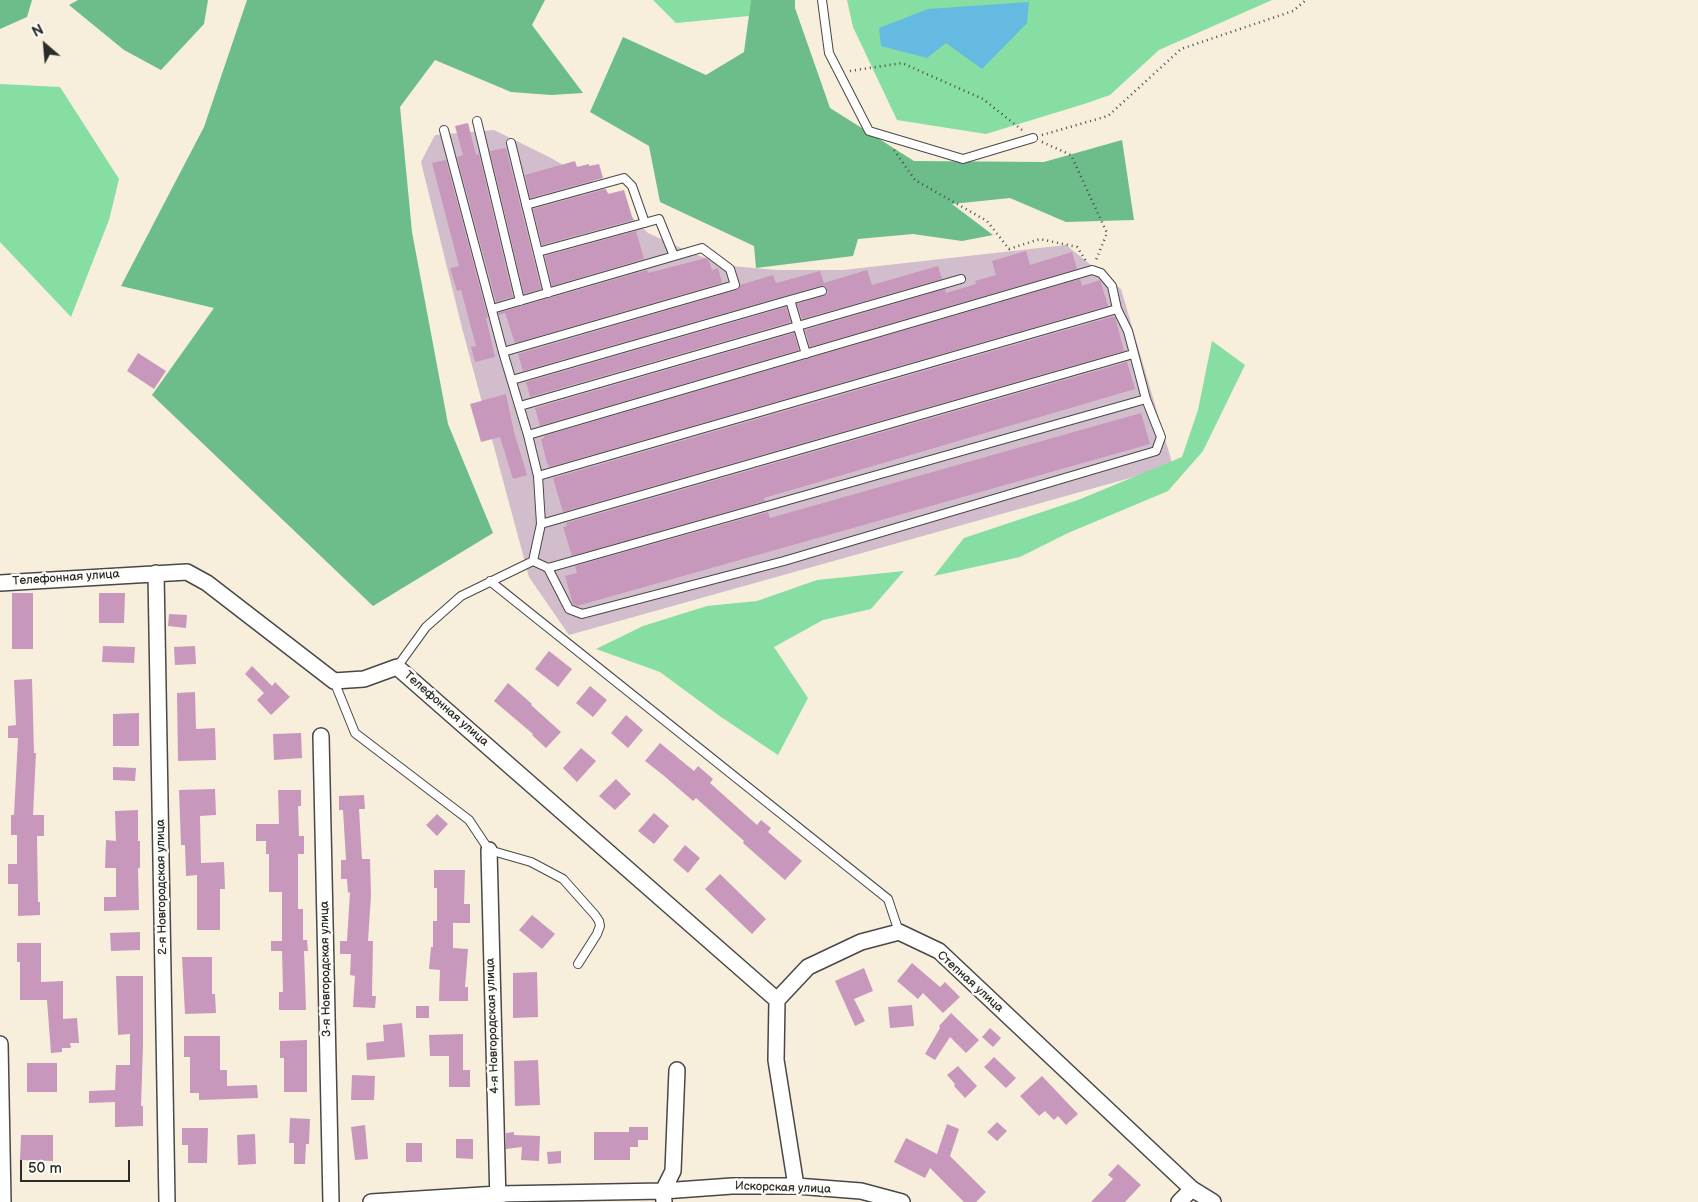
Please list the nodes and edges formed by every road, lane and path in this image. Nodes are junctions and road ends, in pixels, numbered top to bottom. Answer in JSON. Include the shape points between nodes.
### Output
{"nodes":[{"id":1,"x":822,"y":0,"type":"edge"},
{"id":2,"x":1306,"y":0,"type":"edge"},
{"id":3,"x":477,"y":121,"type":"dead end"},
{"id":4,"x":444,"y":130,"type":"dead end"},
{"id":5,"x":884,"y":136,"type":"junction"},
{"id":6,"x":1033,"y":138,"type":"joint"},
{"id":7,"x":511,"y":143,"type":"dead end"},
{"id":8,"x":526,"y":205,"type":"junction"},
{"id":9,"x":645,"y":223,"type":"junction"},
{"id":10,"x":538,"y":252,"type":"junction"},
{"id":11,"x":674,"y":256,"type":"junction"},
{"id":12,"x":1092,"y":270,"type":"junction"},
{"id":13,"x":961,"y":279,"type":"dead end"},
{"id":14,"x":822,"y":291,"type":"dead end"},
{"id":15,"x":548,"y":293,"type":"junction"},
{"id":16,"x":790,"y":300,"type":"junction"},
{"id":17,"x":520,"y":301,"type":"junction"},
{"id":18,"x":492,"y":309,"type":"junction"},
{"id":19,"x":1117,"y":309,"type":"junction"},
{"id":20,"x":797,"y":325,"type":"junction"},
{"id":21,"x":503,"y":352,"type":"junction"},
{"id":22,"x":806,"y":354,"type":"junction"},
{"id":23,"x":1133,"y":354,"type":"junction"},
{"id":24,"x":512,"y":380,"type":"junction"},
{"id":25,"x":1146,"y":399,"type":"junction"},
{"id":26,"x":520,"y":406,"type":"junction"},
{"id":27,"x":528,"y":434,"type":"junction"},
{"id":28,"x":538,"y":476,"type":"junction"},
{"id":29,"x":541,"y":524,"type":"junction"},
{"id":30,"x":533,"y":561,"type":"junction"},
{"id":31,"x":548,"y":568,"type":"junction"},
{"id":32,"x":156,"y":573,"type":"junction"},
{"id":33,"x":490,"y":581,"type":"junction"},
{"id":34,"x":0,"y":583,"type":"edge"},
{"id":35,"x":397,"y":666,"type":"junction"},
{"id":36,"x":334,"y":681,"type":"junction"},
{"id":37,"x":321,"y":736,"type":"dead end"},
{"id":38,"x":489,"y":850,"type":"junction"},
{"id":39,"x":899,"y":932,"type":"junction"},
{"id":40,"x":578,"y":964,"type":"dead end"},
{"id":41,"x":777,"y":1000,"type":"junction"},
{"id":42,"x":0,"y":1044,"type":"edge"},
{"id":43,"x":677,"y":1070,"type":"dead end"},
{"id":44,"x":796,"y":1186,"type":"junction"},
{"id":45,"x":1192,"y":1189,"type":"junction"},
{"id":46,"x":664,"y":1196,"type":"edge"},
{"id":47,"x":498,"y":1198,"type":"edge"},
{"id":48,"x":3,"y":1202,"type":"edge"},
{"id":49,"x":167,"y":1202,"type":"edge"},
{"id":50,"x":331,"y":1202,"type":"edge"},
{"id":51,"x":371,"y":1202,"type":"edge"},
{"id":52,"x":902,"y":1202,"type":"edge"},
{"id":53,"x":1178,"y":1202,"type":"edge"},
{"id":54,"x":1213,"y":1202,"type":"edge"}],
"edges":[{"from":1,"to":5,"type":"lane","via":[[829,53],[869,131]]},
{"from":2,"to":6,"type":"path","via":[[1293,11],[1181,49],[1108,116]]},
{"from":3,"to":17,"type":"lane"},
{"from":4,"to":18,"type":"lane"},
{"from":5,"to":6,"type":"lane","via":[[963,159]]},
{"from":5,"to":12,"type":"path","via":[[916,180],[987,221],[1009,249],[1040,239],[1077,247]]},
{"from":7,"to":8,"type":"lane"},
{"from":8,"to":9,"type":"lane","via":[[624,178],[632,186]]},
{"from":8,"to":10,"type":"lane"},
{"from":9,"to":10,"type":"lane"},
{"from":9,"to":11,"type":"lane","via":[[659,219]]},
{"from":10,"to":15,"type":"lane"},
{"from":11,"to":15,"type":"lane"},
{"from":11,"to":21,"type":"lane","via":[[702,248],[730,269],[735,285]]},
{"from":12,"to":19,"type":"lane","via":[[1101,273],[1112,286]]},
{"from":12,"to":22,"type":"lane"},
{"from":13,"to":20,"type":"lane"},
{"from":14,"to":16,"type":"lane"},
{"from":15,"to":17,"type":"lane"},
{"from":16,"to":20,"type":"lane"},
{"from":16,"to":24,"type":"lane"},
{"from":17,"to":18,"type":"lane"},
{"from":18,"to":21,"type":"lane"},
{"from":19,"to":23,"type":"lane","via":[[1128,331]]},
{"from":19,"to":28,"type":"lane"},
{"from":20,"to":22,"type":"lane"},
{"from":20,"to":26,"type":"lane"},
{"from":21,"to":24,"type":"lane"},
{"from":22,"to":27,"type":"lane"},
{"from":23,"to":25,"type":"lane"},
{"from":23,"to":29,"type":"lane"},
{"from":24,"to":26,"type":"lane"},
{"from":25,"to":31,"type":"lane"},
{"from":25,"to":31,"type":"lane","via":[[1161,437],[1156,451],[784,561],[582,614],[569,609]]},
{"from":26,"to":27,"type":"lane"},
{"from":27,"to":28,"type":"lane"},
{"from":28,"to":29,"type":"lane"},
{"from":29,"to":30,"type":"lane"},
{"from":30,"to":31,"type":"lane"},
{"from":30,"to":33,"type":"lane"},
{"from":32,"to":34,"type":"street","name":"Телефонная улица"},
{"from":32,"to":36,"type":"street","name":"Телефонная улица","via":[[187,572],[207,583]]},
{"from":32,"to":49,"type":"street","name":"2-я Новгородская улица"},
{"from":33,"to":35,"type":"lane","via":[[461,596],[426,626]]},
{"from":33,"to":39,"type":"lane","via":[[888,899]]},
{"from":35,"to":36,"type":"street","name":"Телефонная улица","via":[[364,679]]},
{"from":35,"to":41,"type":"street","name":"Телефонная улица"},
{"from":36,"to":38,"type":"lane","via":[[355,733],[469,820]]},
{"from":37,"to":50,"type":"street","name":"3-я Новгородская улица"},
{"from":38,"to":40,"type":"lane","via":[[531,862],[563,879],[595,915],[600,926]]},
{"from":38,"to":47,"type":"street","name":"4-я Новгородская улица"},
{"from":39,"to":41,"type":"street","via":[[861,942],[808,967]]},
{"from":39,"to":45,"type":"street","name":"Степная улица","via":[[939,951]]},
{"from":41,"to":44,"type":"street","via":[[776,1060]]},
{"from":42,"to":48,"type":"street"},
{"from":43,"to":46,"type":"street","via":[[673,1171]]},
{"from":44,"to":46,"type":"street","name":"Искорская улица","via":[[732,1186]]},
{"from":44,"to":52,"type":"street","name":"Искорская улица","via":[[861,1191]]},
{"from":45,"to":53,"type":"street"},
{"from":45,"to":54,"type":"street","name":"Степная улица"},
{"from":46,"to":47,"type":"street","name":"Искорская улица"},
{"from":47,"to":51,"type":"street","name":"Искорская улица"}]}
